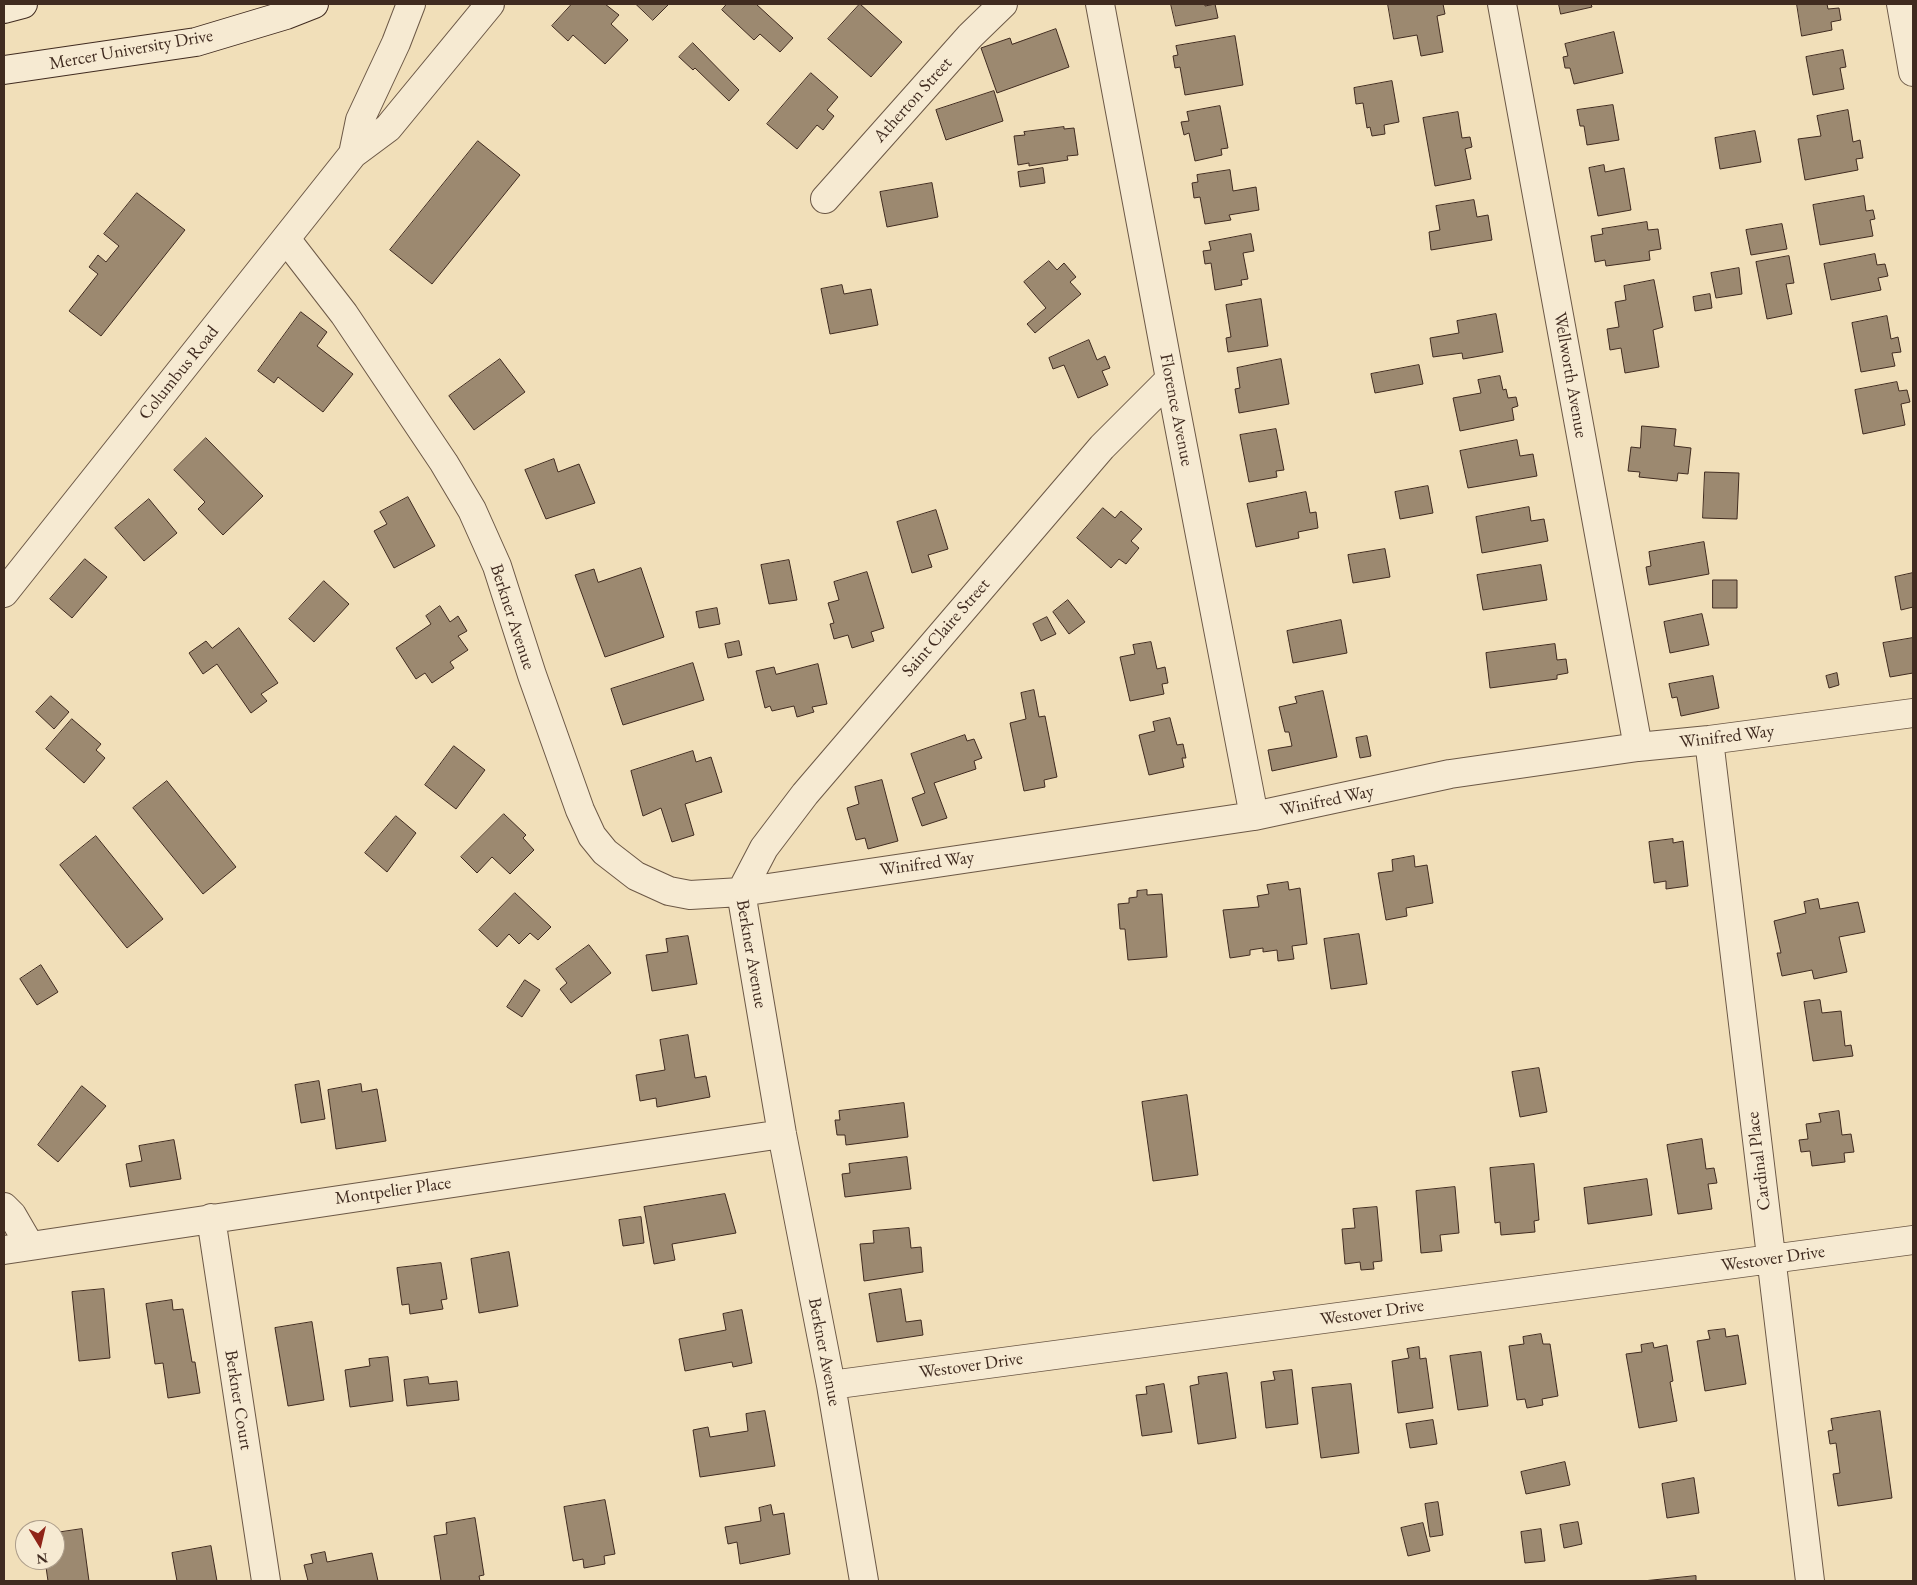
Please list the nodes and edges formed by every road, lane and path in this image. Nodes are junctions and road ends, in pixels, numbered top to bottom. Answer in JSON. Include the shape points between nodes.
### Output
{"nodes":[{"id":1,"x":23,"y":4,"type":"edge"},
{"id":2,"x":314,"y":4,"type":"edge"},
{"id":3,"x":411,"y":4,"type":"edge"},
{"id":4,"x":490,"y":4,"type":"edge"},
{"id":5,"x":1003,"y":4,"type":"edge"},
{"id":6,"x":1100,"y":4,"type":"edge"},
{"id":7,"x":1502,"y":4,"type":"edge"},
{"id":8,"x":1901,"y":4,"type":"edge"},
{"id":9,"x":4,"y":9,"type":"edge"},
{"id":10,"x":4,"y":70,"type":"edge"},
{"id":11,"x":1913,"y":72,"type":"edge"},
{"id":12,"x":353,"y":154,"type":"junction"},
{"id":13,"x":825,"y":199,"type":"dead end"},
{"id":14,"x":286,"y":239,"type":"junction"},
{"id":15,"x":1170,"y":379,"type":"junction"},
{"id":16,"x":4,"y":593,"type":"edge"},
{"id":17,"x":1913,"y":713,"type":"edge"},
{"id":18,"x":1709,"y":740,"type":"junction"},
{"id":19,"x":1638,"y":747,"type":"junction"},
{"id":20,"x":1254,"y":816,"type":"junction"},
{"id":21,"x":741,"y":892,"type":"junction"},
{"id":22,"x":782,"y":1134,"type":"junction"},
{"id":23,"x":4,"y":1207,"type":"edge"},
{"id":24,"x":211,"y":1218,"type":"junction"},
{"id":25,"x":1913,"y":1240,"type":"edge"},
{"id":26,"x":17,"y":1248,"type":"edge"},
{"id":27,"x":1771,"y":1259,"type":"junction"},
{"id":28,"x":831,"y":1385,"type":"junction"},
{"id":29,"x":858,"y":1580,"type":"edge"},
{"id":30,"x":266,"y":1581,"type":"edge"},
{"id":31,"x":1810,"y":1581,"type":"edge"}],
"edges":[{"from":1,"to":9,"type":"street"},
{"from":2,"to":10,"type":"street","name":"Mercer University Drive","via":[[196,42]]},
{"from":3,"to":12,"type":"street","name":"Columbus Road","via":[[360,120]]},
{"from":4,"to":12,"type":"street","name":"Columbus Road","via":[[388,128]]},
{"from":5,"to":13,"type":"street","name":"Atherton Street","via":[[970,36]]},
{"from":6,"to":15,"type":"street","name":"Florence Avenue"},
{"from":7,"to":19,"type":"street","name":"Wellworth Avenue"},
{"from":8,"to":11,"type":"street"},
{"from":12,"to":14,"type":"street","name":"Columbus Road"},
{"from":14,"to":16,"type":"street","name":"Columbus Road"},
{"from":14,"to":21,"type":"street","name":"Berkner Avenue","via":[[344,314],[472,510],[497,566],[532,675],[592,836],[605,852],[636,876],[669,891],[690,895]]},
{"from":15,"to":20,"type":"street","name":"Florence Avenue"},
{"from":15,"to":21,"type":"street","name":"Saint Claire Street","via":[[1102,447],[805,794],[764,848]]},
{"from":17,"to":18,"type":"street","name":"Winifred Way"},
{"from":18,"to":19,"type":"street","name":"Winifred Way"},
{"from":18,"to":27,"type":"street","name":"Cardinal Place"},
{"from":19,"to":20,"type":"street","name":"Winifred Way","via":[[1450,774]]},
{"from":20,"to":21,"type":"street","name":"Winifred Way"},
{"from":21,"to":22,"type":"street","name":"Berkner Avenue"},
{"from":22,"to":24,"type":"street","name":"Montpelier Place"},
{"from":22,"to":28,"type":"street","name":"Berkner Avenue"},
{"from":23,"to":26,"type":"street","via":[[12,1215]]},
{"from":24,"to":26,"type":"street","name":"Montpelier Place"},
{"from":24,"to":30,"type":"street","name":"Berkner Court"},
{"from":25,"to":27,"type":"street","name":"Westover Drive"},
{"from":27,"to":28,"type":"street","name":"Westover Drive"},
{"from":27,"to":31,"type":"street","name":"Cardinal Place"},
{"from":28,"to":29,"type":"street","name":"Berkner Avenue"}]}
